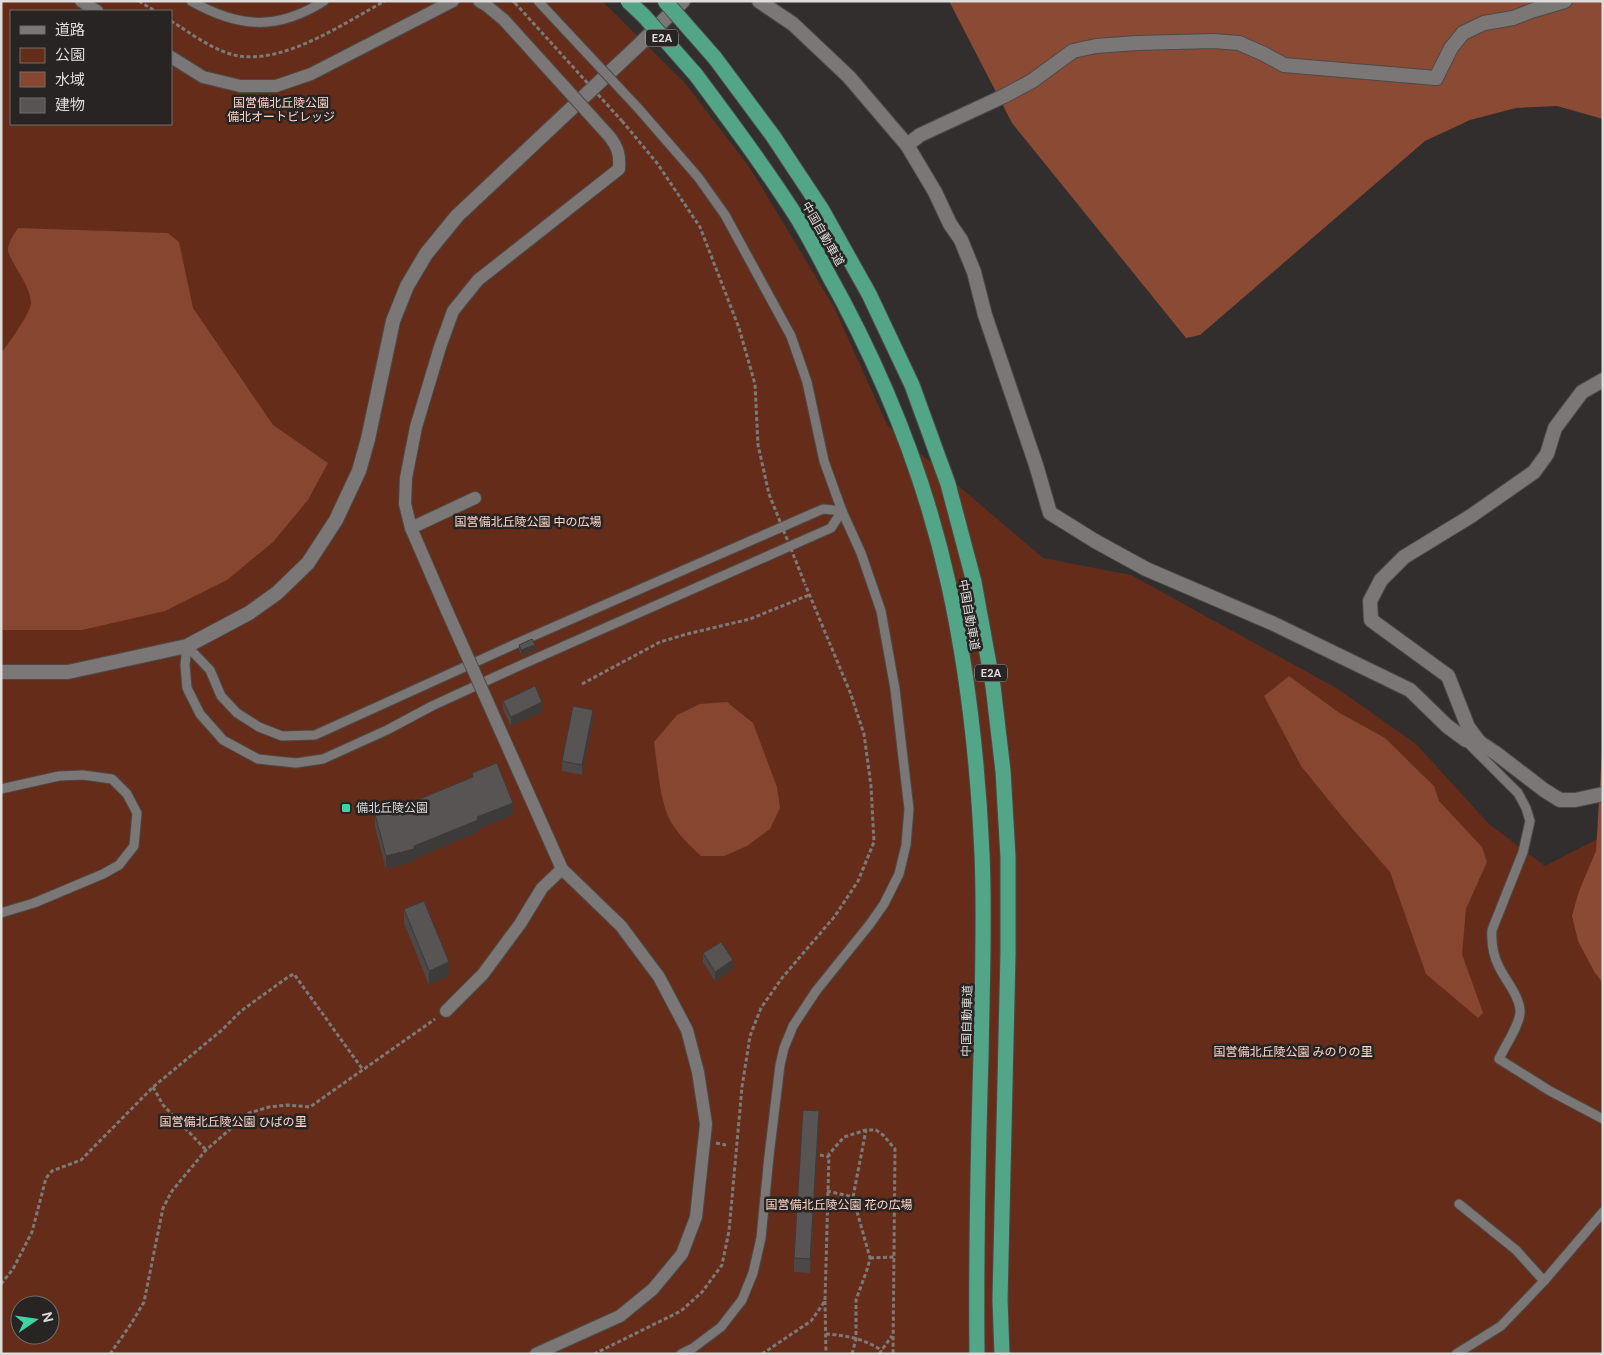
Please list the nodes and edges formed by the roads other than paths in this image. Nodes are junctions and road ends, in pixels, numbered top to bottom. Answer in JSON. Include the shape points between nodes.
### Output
{"nodes":[{"id":1,"x":80,"y":1,"type":"edge"},
{"id":2,"x":191,"y":1,"type":"edge"},
{"id":3,"x":324,"y":1,"type":"edge"},
{"id":4,"x":454,"y":1,"type":"edge"},
{"id":5,"x":479,"y":1,"type":"edge"},
{"id":6,"x":538,"y":1,"type":"edge"},
{"id":7,"x":628,"y":1,"type":"edge"},
{"id":8,"x":665,"y":1,"type":"edge"},
{"id":9,"x":683,"y":1,"type":"edge"},
{"id":10,"x":759,"y":1,"type":"edge"},
{"id":11,"x":1565,"y":1,"type":"edge"},
{"id":12,"x":95,"y":10,"type":"edge"},
{"id":13,"x":172,"y":58,"type":"edge"},
{"id":14,"x":907,"y":145,"type":"junction"},
{"id":15,"x":1603,"y":380,"type":"edge"},
{"id":16,"x":475,"y":498,"type":"dead end"},
{"id":17,"x":842,"y":511,"type":"junction"},
{"id":18,"x":411,"y":528,"type":"junction"},
{"id":19,"x":188,"y":646,"type":"junction"},
{"id":20,"x":1,"y":672,"type":"edge"},
{"id":21,"x":1472,"y":741,"type":"junction"},
{"id":22,"x":1,"y":788,"type":"edge"},
{"id":23,"x":1603,"y":794,"type":"edge"},
{"id":24,"x":562,"y":869,"type":"junction"},
{"id":25,"x":1,"y":913,"type":"edge"},
{"id":26,"x":446,"y":1011,"type":"road end"},
{"id":27,"x":1603,"y":1119,"type":"edge"},
{"id":28,"x":1459,"y":1204,"type":"dead end"},
{"id":29,"x":1602,"y":1212,"type":"edge"},
{"id":30,"x":1544,"y":1280,"type":"junction"},
{"id":31,"x":536,"y":1354,"type":"edge"},
{"id":32,"x":681,"y":1354,"type":"edge"},
{"id":33,"x":977,"y":1354,"type":"edge"},
{"id":34,"x":1002,"y":1354,"type":"edge"},
{"id":35,"x":1456,"y":1354,"type":"edge"}],
"edges":[{"from":1,"to":12,"type":"street"},
{"from":2,"to":3,"type":"lane","via":[[245,23],[278,22],[300,15]]},
{"from":4,"to":13,"type":"street","via":[[311,74],[276,86],[240,86],[203,77]]},
{"from":5,"to":18,"type":"street","bridge":true,"via":[[504,20],[609,136],[617,146],[619,170],[478,280],[454,311],[416,427],[407,469],[406,504]]},
{"from":6,"to":17,"type":"lane","bridge":true,"via":[[638,108],[698,177],[725,215],[791,336],[807,382],[824,461]]},
{"from":7,"to":33,"type":"highway","name":"中国自動車道","number":"E2A","bridge":true,"via":[[696,75],[750,148],[799,220],[846,304],[888,393],[923,489],[949,586],[977,773],[982,856]]},
{"from":8,"to":34,"type":"highway","name":"中国自動車道","number":"E2A","bridge":true,"via":[[715,58],[773,136],[869,294],[912,385],[948,484],[974,582],[993,686],[1003,771],[1008,857],[1000,1300]]},
{"from":9,"to":19,"type":"street","via":[[457,216],[426,254],[407,286],[393,321],[359,471],[336,520],[308,563],[277,593],[249,613]]},
{"from":10,"to":14,"type":"street","via":[[793,24],[849,77]]},
{"from":11,"to":14,"type":"street","via":[[1513,18],[1484,23],[1463,33],[1436,78],[1284,65],[1239,43],[1213,41],[1137,43],[1073,51],[1032,81]]},
{"from":14,"to":21,"type":"street","via":[[961,240],[974,272],[1050,513],[1146,569],[1272,623],[1410,690],[1447,726]]},
{"from":15,"to":21,"type":"street","via":[[1582,392],[1555,428],[1547,454],[1534,472],[1404,557],[1381,580],[1370,601],[1371,620],[1448,676]]},
{"from":16,"to":18,"type":"street"},
{"from":17,"to":19,"type":"lane","via":[[823,510],[315,735],[282,736],[237,713],[221,696],[210,670]]},
{"from":17,"to":19,"type":"lane","via":[[831,528],[512,669],[323,759],[296,763],[258,759],[223,740],[200,714],[187,688],[185,665]]},
{"from":17,"to":32,"type":"lane","via":[[861,553],[880,611],[895,689],[909,809],[906,845],[899,874],[884,904],[816,991],[793,1026],[784,1048],[762,1238],[742,1300],[721,1327]]},
{"from":18,"to":24,"type":"street","bridge":true},
{"from":19,"to":20,"type":"street","via":[[68,672]]},
{"from":21,"to":23,"type":"street","via":[[1497,754],[1560,800]]},
{"from":21,"to":27,"type":"lane","via":[[1518,794],[1530,821],[1523,852],[1492,930],[1494,956],[1520,1012],[1499,1059]]},
{"from":22,"to":25,"type":"lane","via":[[59,776],[112,779],[127,794],[138,813],[134,846],[119,866],[34,903]]},
{"from":24,"to":26,"type":"street","via":[[542,888],[483,974]]},
{"from":24,"to":31,"type":"street","via":[[621,926],[659,977],[687,1030],[706,1124],[696,1217],[682,1254],[653,1289],[620,1316]]},
{"from":28,"to":30,"type":"lane","via":[[1516,1250]]},
{"from":29,"to":30,"type":"lane"},
{"from":30,"to":35,"type":"lane","via":[[1501,1326]]}]}
